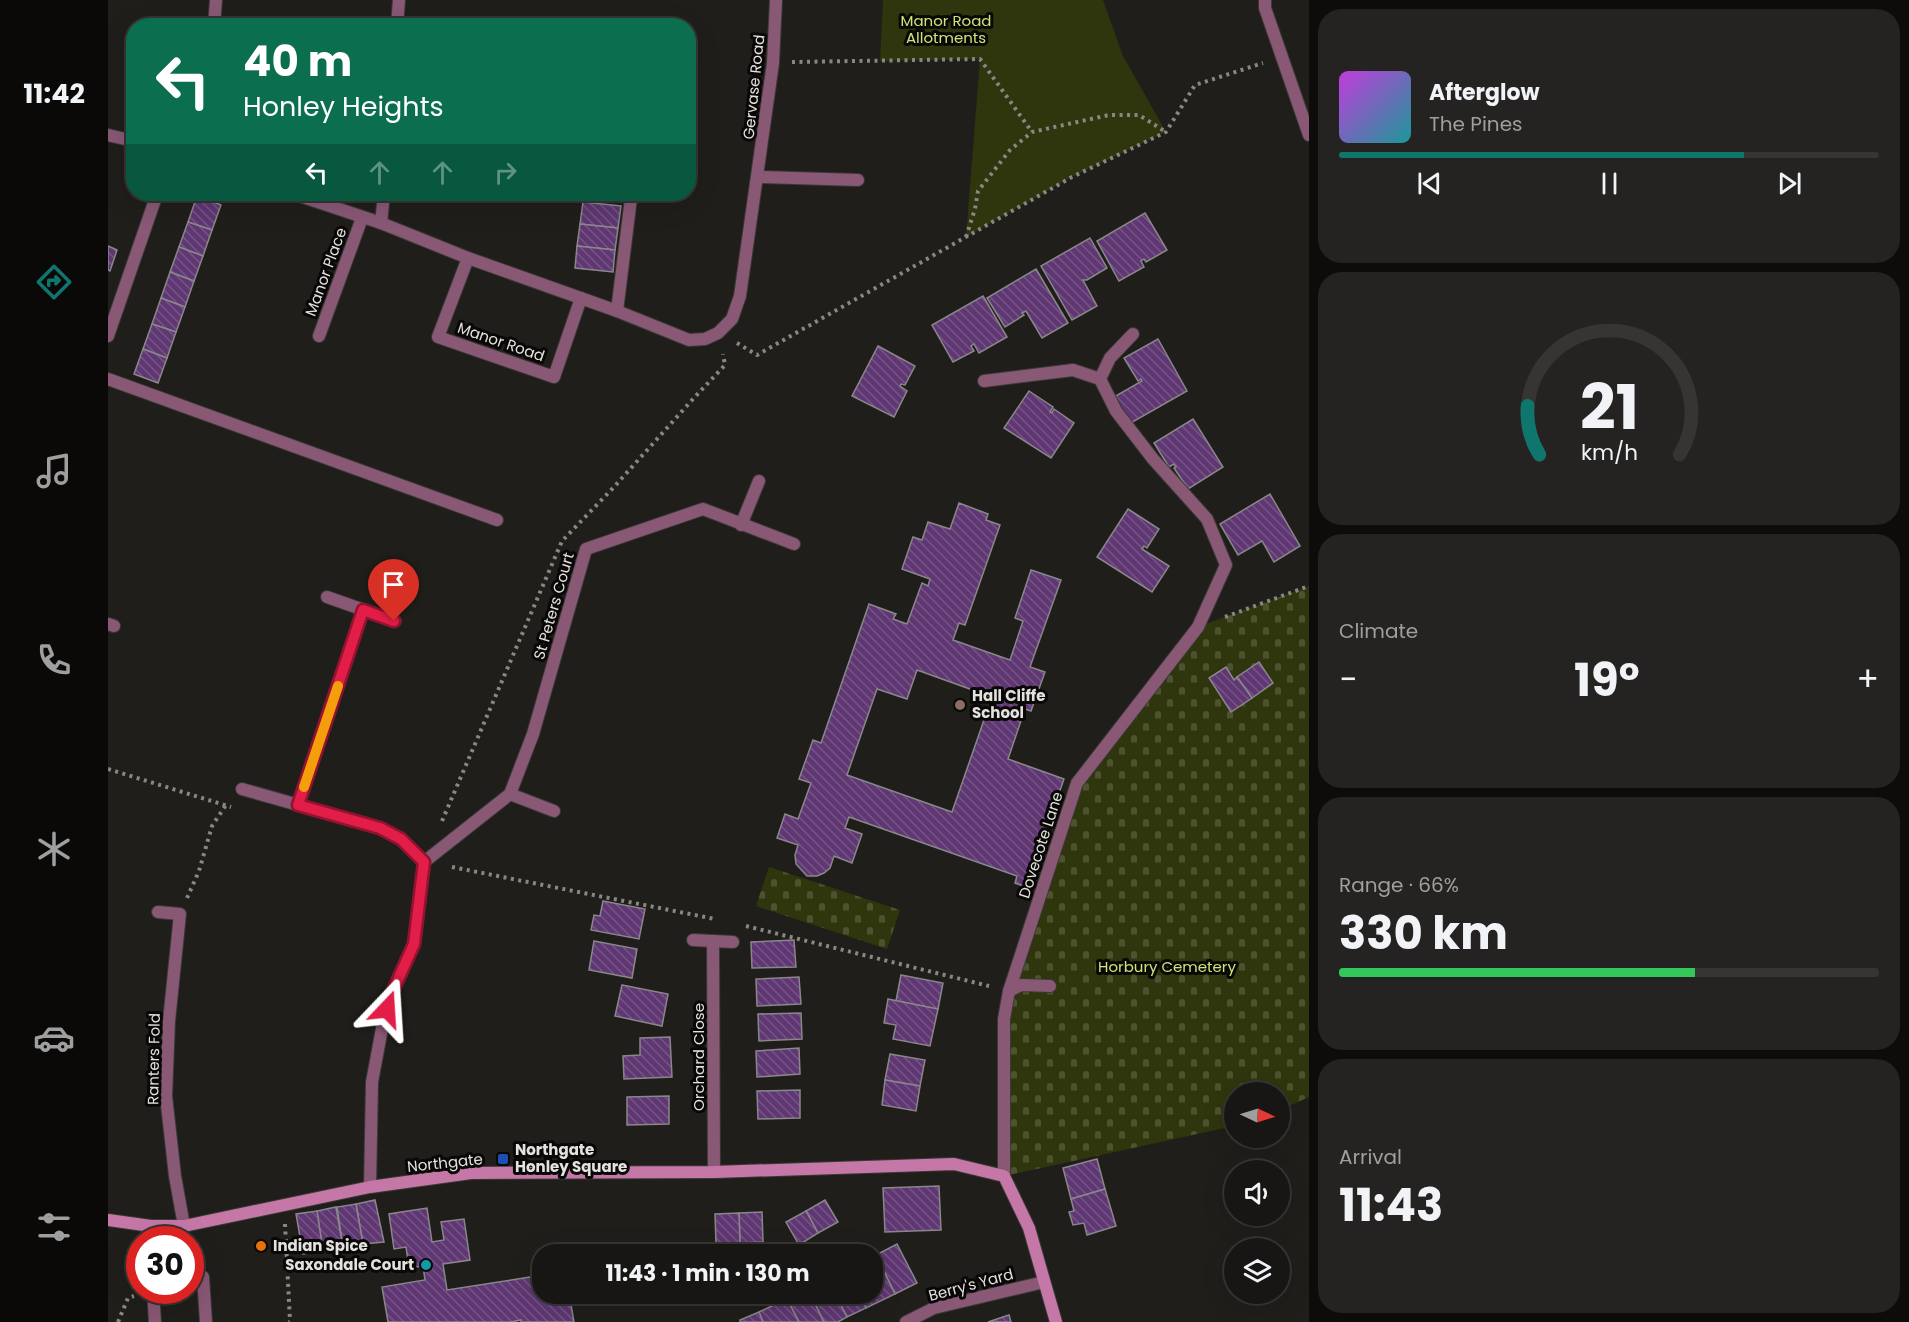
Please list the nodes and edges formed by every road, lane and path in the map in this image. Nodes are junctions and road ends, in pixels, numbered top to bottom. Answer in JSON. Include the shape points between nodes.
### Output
{"nodes":[{"id":1,"x":216,"y":0,"type":"edge"},
{"id":2,"x":399,"y":0,"type":"edge"},
{"id":3,"x":776,"y":0,"type":"edge"},
{"id":4,"x":1265,"y":0,"type":"edge"},
{"id":5,"x":215,"y":18,"type":"edge"},
{"id":6,"x":398,"y":18,"type":"edge"},
{"id":7,"x":1282,"y":57,"type":"junction"},
{"id":8,"x":773,"y":63,"type":"junction"},
{"id":9,"x":1032,"y":132,"type":"junction"},
{"id":10,"x":1166,"y":132,"type":"junction"},
{"id":11,"x":108,"y":135,"type":"edge"},
{"id":12,"x":1309,"y":135,"type":"edge"},
{"id":13,"x":126,"y":139,"type":"edge"},
{"id":14,"x":758,"y":177,"type":"junction"},
{"id":15,"x":858,"y":180,"type":"dead end"},
{"id":16,"x":155,"y":201,"type":"edge"},
{"id":17,"x":314,"y":201,"type":"edge"},
{"id":18,"x":383,"y":201,"type":"edge"},
{"id":19,"x":631,"y":201,"type":"edge"},
{"id":20,"x":362,"y":218,"type":"junction"},
{"id":21,"x":381,"y":224,"type":"junction"},
{"id":22,"x":966,"y":237,"type":"junction"},
{"id":23,"x":468,"y":258,"type":"junction"},
{"id":24,"x":581,"y":298,"type":"junction"},
{"id":25,"x":617,"y":311,"type":"junction"},
{"id":26,"x":718,"y":333,"type":"junction"},
{"id":27,"x":1133,"y":334,"type":"dead end"},
{"id":28,"x":108,"y":336,"type":"edge"},
{"id":29,"x":319,"y":336,"type":"dead end"},
{"id":30,"x":108,"y":379,"type":"edge"},
{"id":31,"x":1100,"y":379,"type":"junction"},
{"id":32,"x":984,"y":381,"type":"dead end"},
{"id":33,"x":759,"y":481,"type":"dead end"},
{"id":34,"x":496,"y":520,"type":"dead end"},
{"id":35,"x":741,"y":525,"type":"junction"},
{"id":36,"x":794,"y":544,"type":"dead end"},
{"id":37,"x":1309,"y":586,"type":"edge"},
{"id":38,"x":327,"y":597,"type":"dead end"},
{"id":39,"x":363,"y":610,"type":"junction"},
{"id":40,"x":394,"y":621,"type":"dead end"},
{"id":41,"x":1198,"y":627,"type":"junction"},
{"id":42,"x":108,"y":769,"type":"edge"},
{"id":43,"x":242,"y":789,"type":"dead end"},
{"id":44,"x":510,"y":794,"type":"junction"},
{"id":45,"x":226,"y":805,"type":"junction"},
{"id":46,"x":298,"y":805,"type":"junction"},
{"id":47,"x":237,"y":808,"type":"dead end"},
{"id":48,"x":554,"y":811,"type":"dead end"},
{"id":49,"x":424,"y":862,"type":"junction"},
{"id":50,"x":158,"y":912,"type":"dead end"},
{"id":51,"x":180,"y":914,"type":"junction"},
{"id":52,"x":722,"y":920,"type":"dead end"},
{"id":53,"x":745,"y":926,"type":"dead end"},
{"id":54,"x":693,"y":940,"type":"dead end"},
{"id":55,"x":713,"y":941,"type":"junction"},
{"id":56,"x":733,"y":942,"type":"dead end"},
{"id":57,"x":1050,"y":986,"type":"dead end"},
{"id":58,"x":1009,"y":991,"type":"junction"},
{"id":59,"x":714,"y":1172,"type":"junction"},
{"id":60,"x":1004,"y":1176,"type":"junction"},
{"id":61,"x":370,"y":1187,"type":"junction"},
{"id":62,"x":284,"y":1205,"type":"junction"},
{"id":63,"x":108,"y":1220,"type":"edge"},
{"id":64,"x":128,"y":1226,"type":"edge"},
{"id":65,"x":184,"y":1226,"type":"joint"},
{"id":66,"x":1044,"y":1282,"type":"junction"},
{"id":67,"x":204,"y":1291,"type":"edge"},
{"id":68,"x":154,"y":1304,"type":"edge"},
{"id":69,"x":155,"y":1322,"type":"edge"},
{"id":70,"x":206,"y":1322,"type":"edge"},
{"id":71,"x":289,"y":1322,"type":"edge"},
{"id":72,"x":906,"y":1322,"type":"edge"},
{"id":73,"x":1056,"y":1322,"type":"edge"}],
"edges":[{"from":1,"to":5,"type":"street"},
{"from":2,"to":6,"type":"street"},
{"from":3,"to":8,"type":"street","name":"Gervase Road"},
{"from":4,"to":7,"type":"street"},
{"from":7,"to":10,"type":"path","via":[[1195,84]]},
{"from":7,"to":12,"type":"street"},
{"from":8,"to":9,"type":"path","via":[[980,59]]},
{"from":8,"to":14,"type":"street","name":"Gervase Road"},
{"from":9,"to":10,"type":"path","via":[[1109,114],[1139,115]]},
{"from":9,"to":22,"type":"path","via":[[1010,150],[978,191]]},
{"from":10,"to":22,"type":"path","via":[[1072,177]]},
{"from":11,"to":13,"type":"street"},
{"from":14,"to":15,"type":"street"},
{"from":14,"to":26,"type":"street","name":"Gervase Road","via":[[740,296],[732,319]]},
{"from":16,"to":28,"type":"street"},
{"from":17,"to":20,"type":"street"},
{"from":18,"to":21,"type":"street"},
{"from":19,"to":25,"type":"street"},
{"from":20,"to":21,"type":"street"},
{"from":20,"to":29,"type":"street","name":"Manor Place"},
{"from":21,"to":23,"type":"street"},
{"from":22,"to":26,"type":"path","via":[[757,355]]},
{"from":23,"to":24,"type":"street"},
{"from":23,"to":24,"type":"street","name":"Manor Road","via":[[438,337],[554,377]]},
{"from":24,"to":25,"type":"street"},
{"from":25,"to":26,"type":"street","via":[[690,340]]},
{"from":27,"to":31,"type":"street","via":[[1110,358]]},
{"from":30,"to":34,"type":"street"},
{"from":31,"to":32,"type":"street","via":[[1073,370]]},
{"from":31,"to":41,"type":"street","name":"Dovecote Lane","via":[[1116,411],[1207,519],[1226,565]]},
{"from":33,"to":35,"type":"street"},
{"from":35,"to":36,"type":"street","name":"St Peters Court"},
{"from":35,"to":44,"type":"street","name":"St Peters Court","via":[[704,509],[586,549],[533,734]]},
{"from":37,"to":41,"type":"path"},
{"from":38,"to":39,"type":"street"},
{"from":39,"to":40,"type":"street"},
{"from":39,"to":46,"type":"street"},
{"from":41,"to":58,"type":"street","name":"Dovecote Lane","via":[[1077,783]]},
{"from":42,"to":45,"type":"path"},
{"from":43,"to":46,"type":"street"},
{"from":44,"to":48,"type":"street"},
{"from":44,"to":49,"type":"street"},
{"from":45,"to":47,"type":"path"},
{"from":45,"to":51,"type":"path","via":[[212,826],[199,871]]},
{"from":46,"to":49,"type":"street","via":[[380,828],[401,839]]},
{"from":49,"to":52,"type":"path"},
{"from":49,"to":61,"type":"street","via":[[414,944],[391,995],[372,1082]]},
{"from":50,"to":51,"type":"street"},
{"from":51,"to":65,"type":"street","name":"Ranters Fold","via":[[166,1096]]},
{"from":53,"to":58,"type":"path"},
{"from":54,"to":55,"type":"street"},
{"from":55,"to":56,"type":"street"},
{"from":55,"to":59,"type":"street","name":"Orchard Close"},
{"from":57,"to":58,"type":"street","via":[[1021,985]]},
{"from":58,"to":60,"type":"street","name":"Dovecote Lane","via":[[1004,1019]]},
{"from":59,"to":60,"type":"street","name":"Northgate","via":[[954,1164]]},
{"from":59,"to":61,"type":"street","name":"Northgate","via":[[471,1173]]},
{"from":60,"to":66,"type":"street","name":"Dovecote Lane","via":[[1029,1228]]},
{"from":61,"to":62,"type":"street","name":"Northgate"},
{"from":62,"to":65,"type":"street","name":"Northgate"},
{"from":62,"to":71,"type":"path"},
{"from":63,"to":64,"type":"street","name":"Northgate"},
{"from":66,"to":72,"type":"street","name":"Berry's Yard","via":[[934,1308]]},
{"from":66,"to":73,"type":"street","name":"Dovecote Lane"},
{"from":67,"to":70,"type":"street"},
{"from":68,"to":69,"type":"street"}]}
